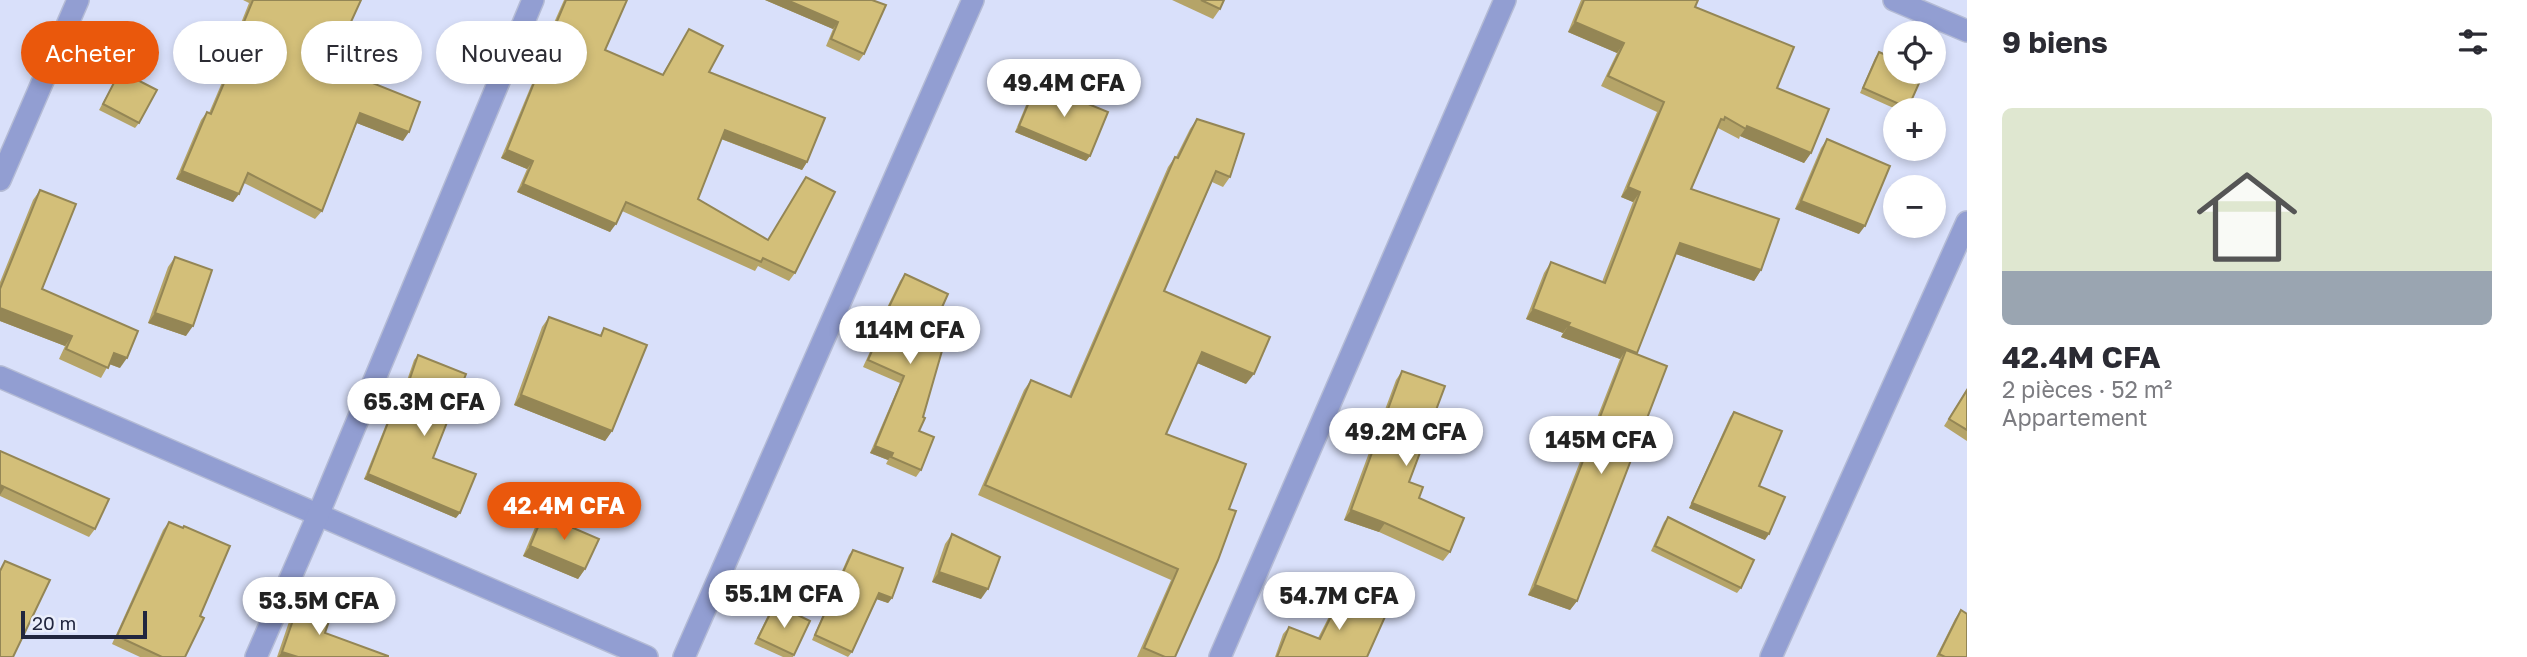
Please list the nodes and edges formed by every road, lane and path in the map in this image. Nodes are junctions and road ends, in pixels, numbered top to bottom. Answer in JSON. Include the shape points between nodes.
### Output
{"nodes":[{"id":1,"x":78,"y":0,"type":"edge"},
{"id":2,"x":533,"y":0,"type":"edge"},
{"id":3,"x":973,"y":0,"type":"edge"},
{"id":4,"x":1505,"y":0,"type":"edge"},
{"id":5,"x":1894,"y":0,"type":"edge"},
{"id":6,"x":1967,"y":31,"type":"edge"},
{"id":7,"x":0,"y":180,"type":"edge"},
{"id":8,"x":1967,"y":222,"type":"edge"},
{"id":9,"x":0,"y":377,"type":"edge"},
{"id":10,"x":318,"y":515,"type":"junction"},
{"id":11,"x":256,"y":657,"type":"edge"},
{"id":12,"x":647,"y":657,"type":"edge"},
{"id":13,"x":684,"y":657,"type":"edge"},
{"id":14,"x":1220,"y":657,"type":"edge"},
{"id":15,"x":1771,"y":657,"type":"edge"}],
"edges":[{"from":1,"to":7,"type":"street"},
{"from":2,"to":10,"type":"street"},
{"from":3,"to":13,"type":"street"},
{"from":4,"to":14,"type":"street"},
{"from":5,"to":6,"type":"street"},
{"from":8,"to":15,"type":"street"},
{"from":9,"to":10,"type":"street"},
{"from":10,"to":11,"type":"street"},
{"from":10,"to":12,"type":"street"}]}
